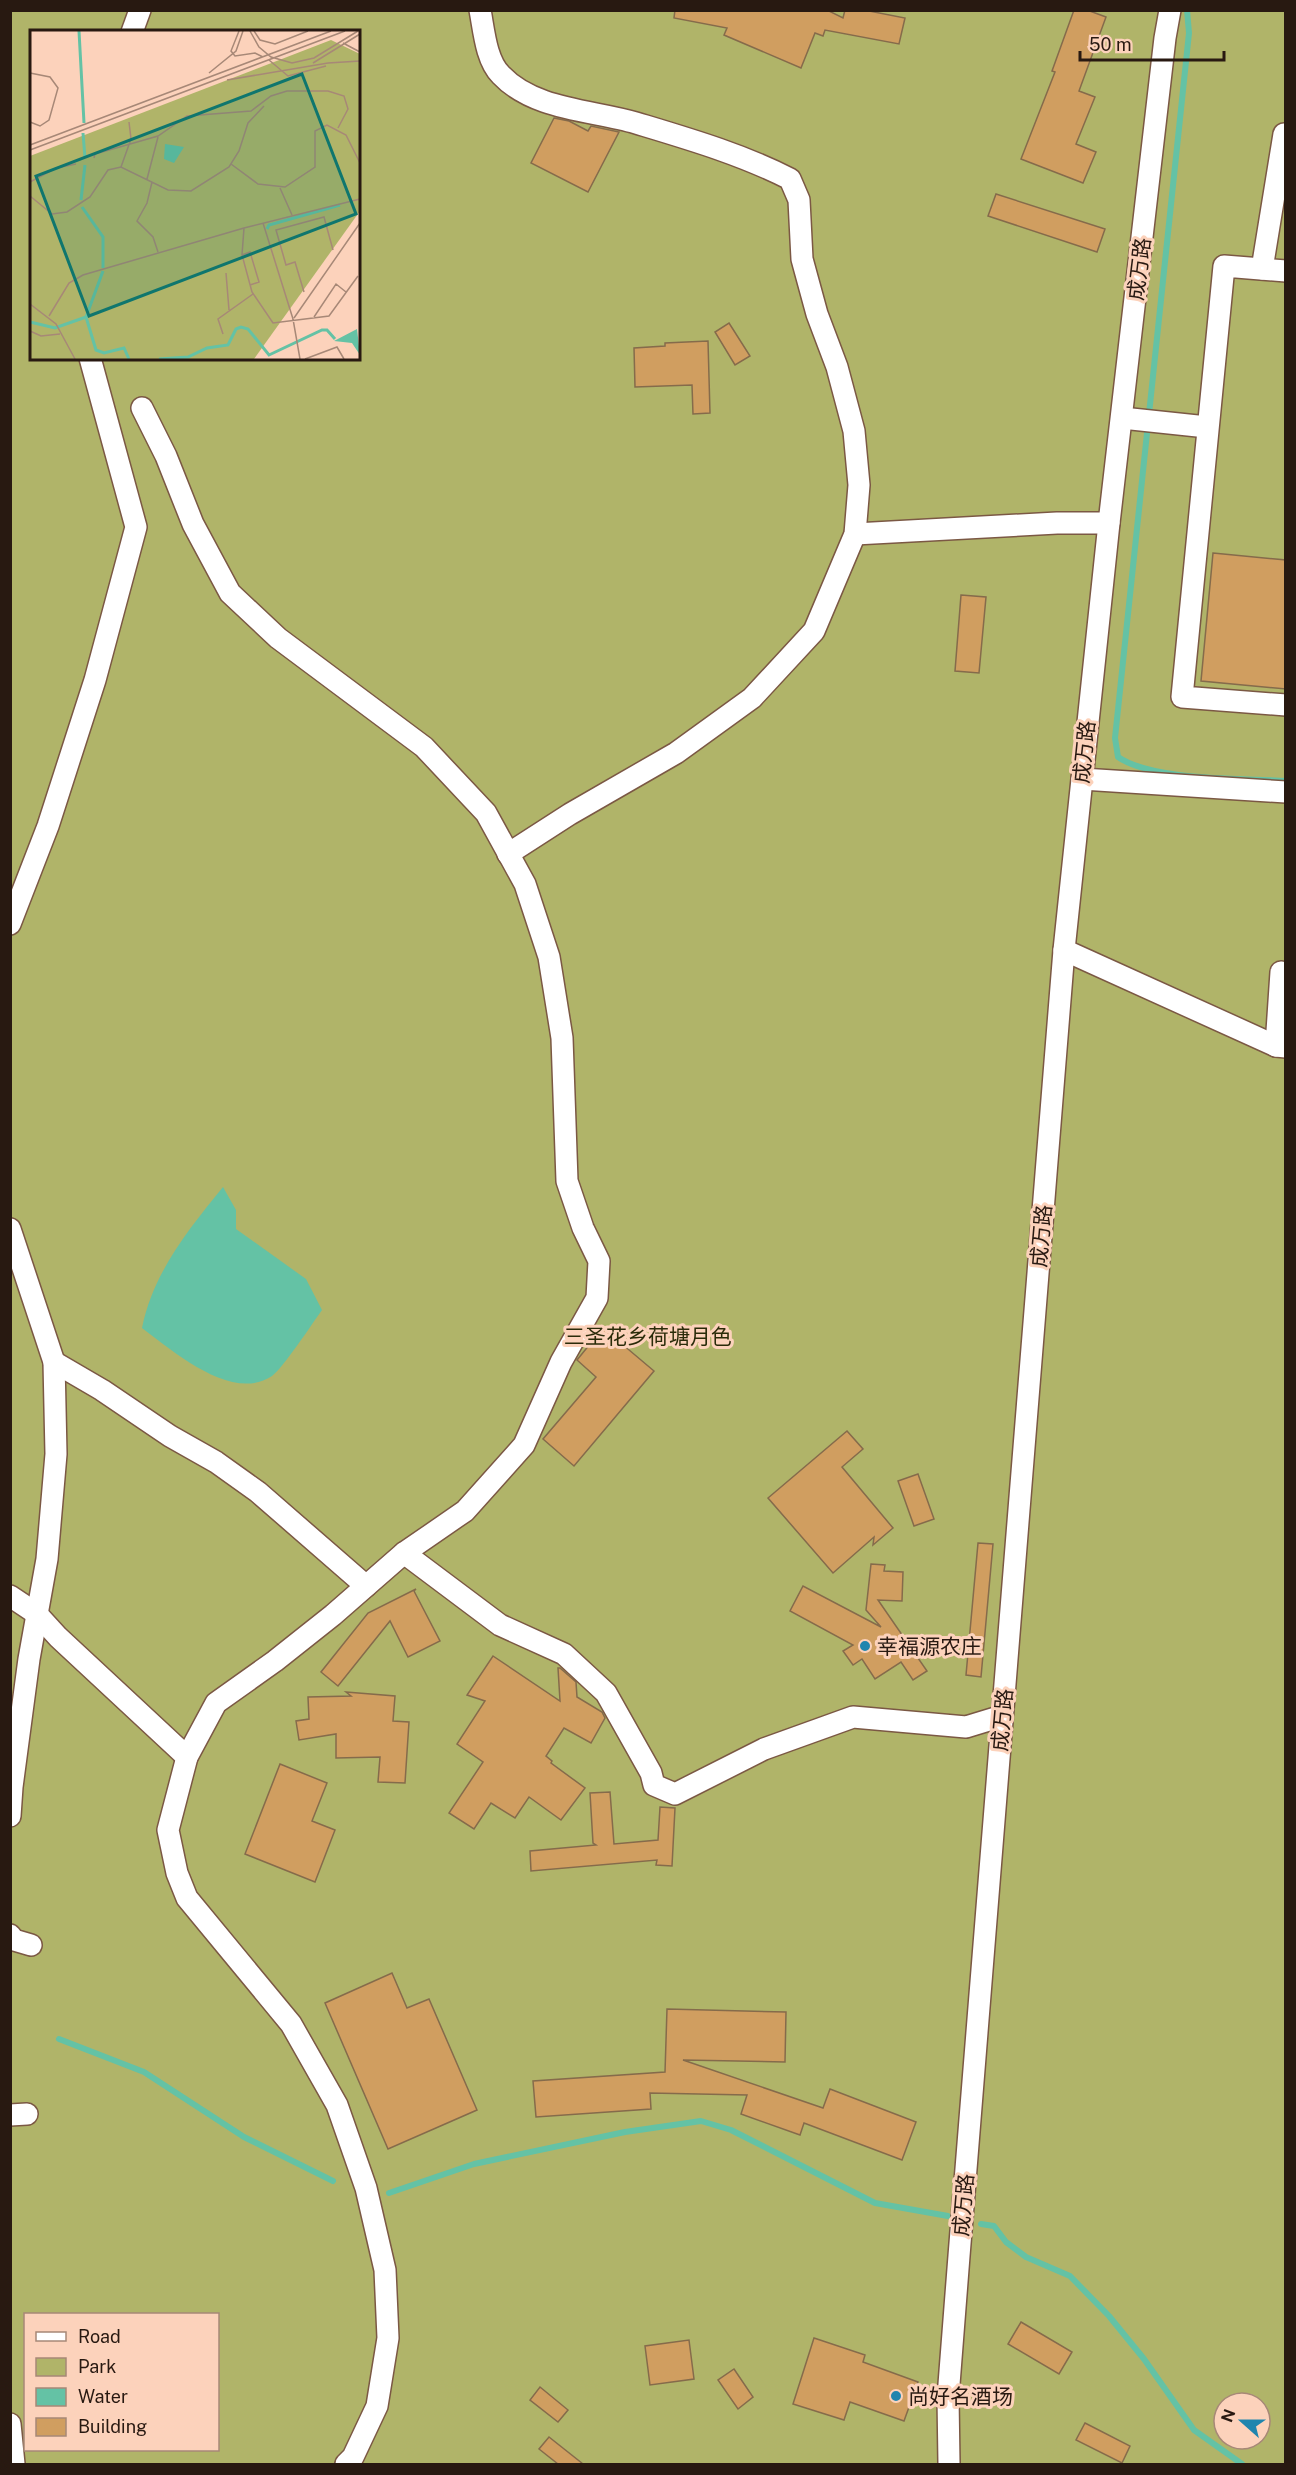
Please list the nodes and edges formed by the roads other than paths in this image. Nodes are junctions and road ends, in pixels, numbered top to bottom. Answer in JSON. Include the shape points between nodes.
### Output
{"nodes":[{"id":1,"x":140,"y":10,"type":"edge"},
{"id":2,"x":480,"y":10,"type":"edge"},
{"id":3,"x":1170,"y":10,"type":"edge"},
{"id":4,"x":133,"y":30,"type":"edge"},
{"id":5,"x":1284,"y":134,"type":"edge"},
{"id":6,"x":1262,"y":269,"type":"junction"},
{"id":7,"x":1286,"y":271,"type":"edge"},
{"id":8,"x":91,"y":360,"type":"edge"},
{"id":9,"x":142,"y":408,"type":"dead end"},
{"id":10,"x":1122,"y":418,"type":"junction"},
{"id":11,"x":1207,"y":427,"type":"junction"},
{"id":12,"x":1109,"y":523,"type":"junction"},
{"id":13,"x":855,"y":534,"type":"junction"},
{"id":14,"x":1286,"y":705,"type":"edge"},
{"id":15,"x":1082,"y":779,"type":"junction"},
{"id":16,"x":1286,"y":792,"type":"edge"},
{"id":17,"x":508,"y":854,"type":"junction"},
{"id":18,"x":10,"y":924,"type":"edge"},
{"id":19,"x":1064,"y":950,"type":"junction"},
{"id":20,"x":1286,"y":973,"type":"edge"},
{"id":21,"x":1281,"y":1047,"type":"edge"},
{"id":22,"x":10,"y":1229,"type":"edge"},
{"id":23,"x":54,"y":1362,"type":"junction"},
{"id":24,"x":404,"y":1553,"type":"junction"},
{"id":25,"x":366,"y":1586,"type":"junction"},
{"id":26,"x":10,"y":1596,"type":"edge"},
{"id":27,"x":38,"y":1614,"type":"junction"},
{"id":28,"x":1002,"y":1716,"type":"junction"},
{"id":29,"x":186,"y":1757,"type":"junction"},
{"id":30,"x":10,"y":1816,"type":"edge"},
{"id":31,"x":10,"y":1935,"type":"edge"},
{"id":32,"x":31,"y":1946,"type":"dead end"},
{"id":33,"x":10,"y":2424,"type":"edge"},
{"id":34,"x":14,"y":2464,"type":"edge"},
{"id":35,"x":346,"y":2464,"type":"edge"},
{"id":36,"x":949,"y":2464,"type":"edge"}],
"edges":[{"from":1,"to":4,"type":"street"},
{"from":2,"to":13,"type":"street","via":[[487,47],[499,74],[531,98],[634,122],[754,160],[790,179],[799,200],[802,259],[854,431],[859,485]]},
{"from":3,"to":10,"type":"street","name":"成万路"},
{"from":5,"to":6,"type":"street"},
{"from":6,"to":7,"type":"street"},
{"from":6,"to":11,"type":"street","via":[[1224,266]]},
{"from":8,"to":18,"type":"street","via":[[136,527],[95,680]]},
{"from":9,"to":17,"type":"street","via":[[193,524],[230,593],[278,638],[424,747],[486,813]]},
{"from":10,"to":11,"type":"street"},
{"from":10,"to":12,"type":"street","name":"成万路"},
{"from":11,"to":14,"type":"street","via":[[1182,697]]},
{"from":12,"to":13,"type":"street"},
{"from":12,"to":15,"type":"street","name":"成万路"},
{"from":13,"to":17,"type":"street","via":[[814,631],[752,698],[676,753]]},
{"from":15,"to":16,"type":"street"},
{"from":15,"to":19,"type":"street","name":"成万路"},
{"from":17,"to":24,"type":"street","via":[[525,884],[549,957],[562,1038],[567,1181],[599,1261],[597,1298],[561,1362],[524,1445],[465,1511]]},
{"from":19,"to":21,"type":"street"},
{"from":19,"to":28,"type":"street","name":"成万路"},
{"from":20,"to":21,"type":"street","via":[[1281,972]]},
{"from":22,"to":23,"type":"street"},
{"from":23,"to":25,"type":"street","via":[[258,1492]]},
{"from":23,"to":27,"type":"street","via":[[56,1454]]},
{"from":24,"to":25,"type":"street"},
{"from":24,"to":28,"type":"street","via":[[500,1625],[564,1654],[606,1693],[654,1785],[675,1794],[764,1749],[853,1717],[966,1726]]},
{"from":25,"to":29,"type":"street","via":[[275,1661],[216,1703]]},
{"from":26,"to":27,"type":"street"},
{"from":27,"to":29,"type":"street"},
{"from":27,"to":30,"type":"street"},
{"from":28,"to":36,"type":"street","name":"成万路","via":[[949,2385]]},
{"from":29,"to":35,"type":"street","via":[[168,1830],[177,1873],[187,1898],[291,2024],[337,2105],[366,2188],[385,2270],[388,2338],[377,2406]]},
{"from":31,"to":32,"type":"street"},
{"from":33,"to":34,"type":"street"}]}
